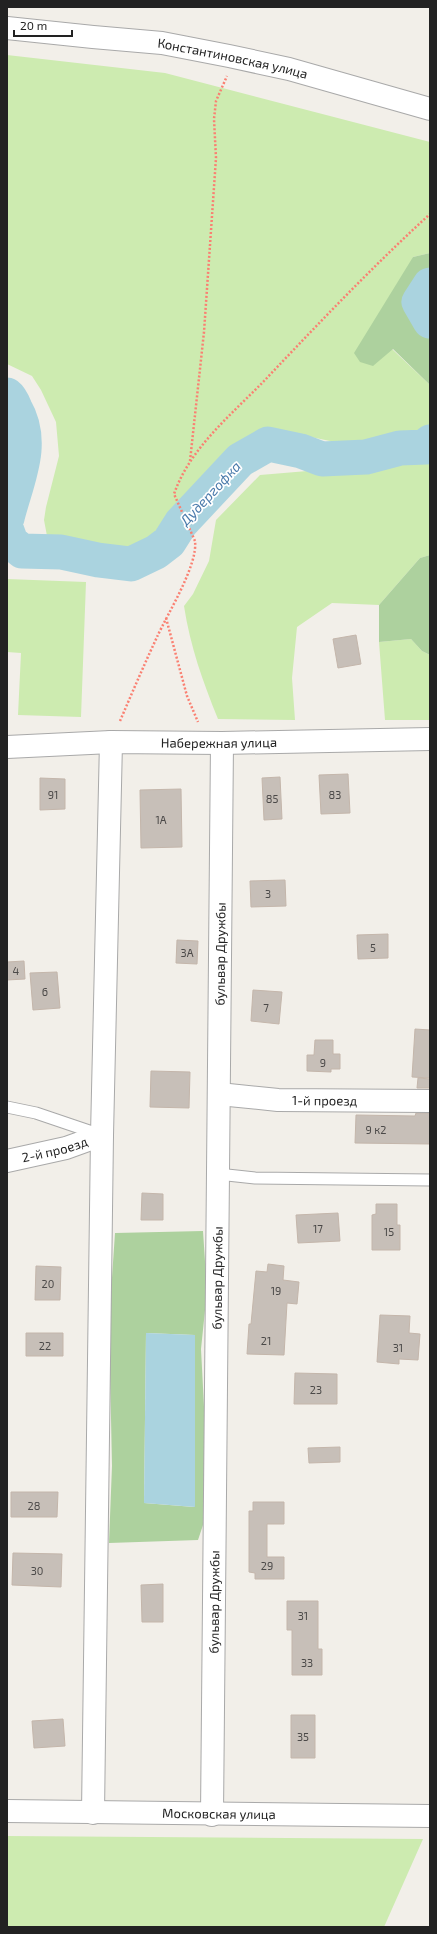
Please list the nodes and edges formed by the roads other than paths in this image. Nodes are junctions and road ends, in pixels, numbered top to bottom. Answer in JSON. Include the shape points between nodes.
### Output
{"nodes":[{"id":1,"x":7,"y":28,"type":"edge"},
{"id":2,"x":430,"y":110,"type":"edge"},
{"id":3,"x":430,"y":739,"type":"edge"},
{"id":4,"x":111,"y":742,"type":"junction"},
{"id":5,"x":215,"y":742,"type":"junction"},
{"id":6,"x":7,"y":747,"type":"edge"},
{"id":7,"x":219,"y":1094,"type":"junction"},
{"id":8,"x":430,"y":1101,"type":"edge"},
{"id":9,"x":7,"y":1107,"type":"edge"},
{"id":10,"x":102,"y":1135,"type":"junction"},
{"id":11,"x":7,"y":1161,"type":"edge"},
{"id":12,"x":218,"y":1174,"type":"junction"},
{"id":13,"x":430,"y":1180,"type":"edge"},
{"id":14,"x":7,"y":1811,"type":"edge"},
{"id":15,"x":93,"y":1813,"type":"junction"},
{"id":16,"x":212,"y":1814,"type":"junction"},
{"id":17,"x":430,"y":1816,"type":"edge"}],
"edges":[{"from":1,"to":2,"type":"street","name":"Константиновская улица","via":[[162,43],[289,69]]},
{"from":3,"to":5,"type":"street","name":"Набережная улица"},
{"from":4,"to":5,"type":"street","name":"Набережная улица"},
{"from":4,"to":6,"type":"street","name":"Набережная улица"},
{"from":4,"to":10,"type":"street"},
{"from":5,"to":7,"type":"street","name":"бульвар Дружбы"},
{"from":7,"to":8,"type":"street","name":"1-й проезд","via":[[278,1100]]},
{"from":7,"to":12,"type":"street","name":"бульвар Дружбы"},
{"from":9,"to":10,"type":"lane","via":[[36,1113]]},
{"from":10,"to":11,"type":"street","name":"2-й проезд","via":[[66,1148]]},
{"from":10,"to":15,"type":"street"},
{"from":12,"to":13,"type":"lane","via":[[255,1178]]},
{"from":12,"to":16,"type":"street","name":"бульвар Дружбы"},
{"from":14,"to":15,"type":"street","name":"Московская улица"},
{"from":15,"to":16,"type":"street","name":"Московская улица"},
{"from":16,"to":17,"type":"street","name":"Московская улица"}]}
